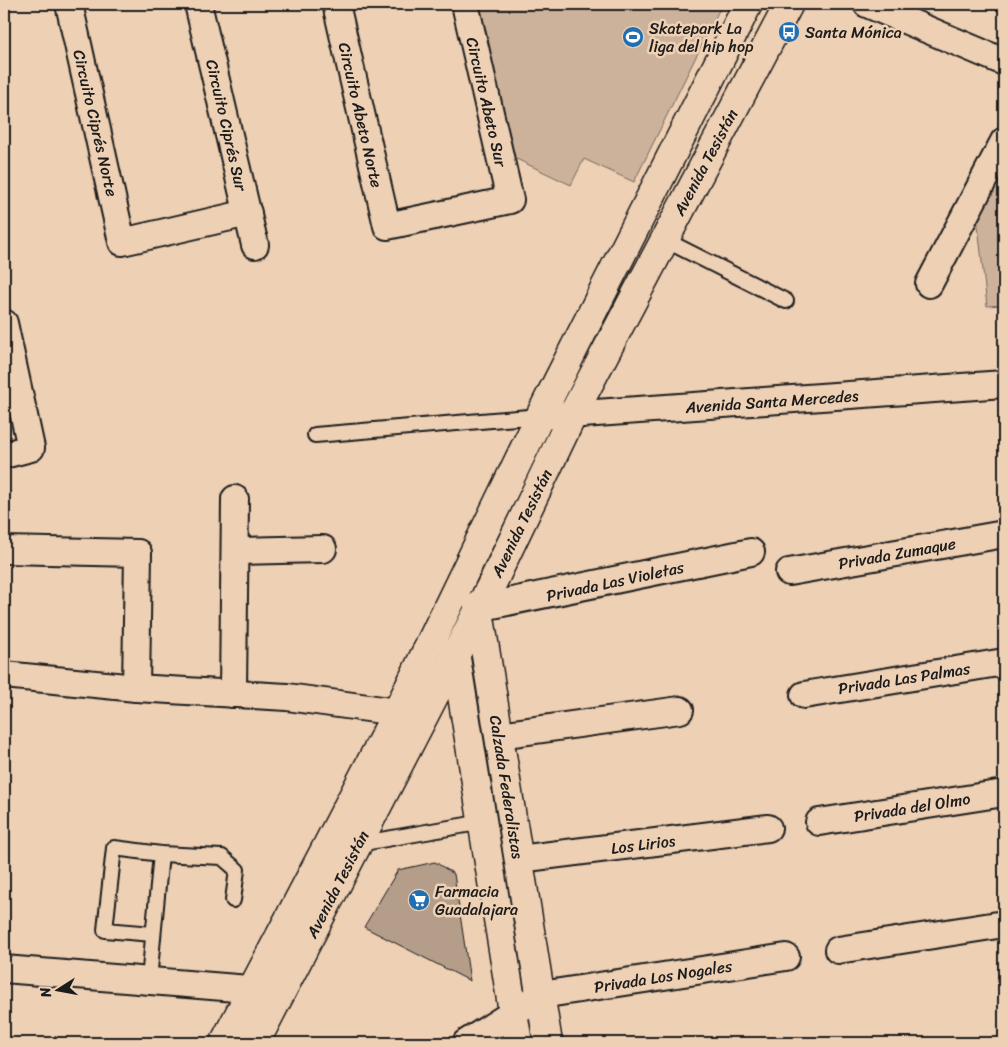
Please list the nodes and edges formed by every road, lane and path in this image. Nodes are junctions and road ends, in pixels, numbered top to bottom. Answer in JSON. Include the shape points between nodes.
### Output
{"nodes":[{"id":1,"x":69,"y":4,"type":"edge"},
{"id":2,"x":198,"y":4,"type":"edge"},
{"id":3,"x":336,"y":4,"type":"edge"},
{"id":4,"x":465,"y":4,"type":"edge"},
{"id":5,"x":748,"y":4,"type":"edge"},
{"id":6,"x":789,"y":4,"type":"edge"},
{"id":7,"x":867,"y":4,"type":"edge"},
{"id":8,"x":1004,"y":62,"type":"edge"},
{"id":9,"x":1004,"y":141,"type":"edge"},
{"id":10,"x":510,"y":200,"type":"joint"},
{"id":11,"x":248,"y":213,"type":"junction"},
{"id":12,"x":664,"y":240,"type":"junction"},
{"id":13,"x":255,"y":245,"type":"dead end"},
{"id":14,"x":929,"y":284,"type":"dead end"},
{"id":15,"x":786,"y":300,"type":"dead end"},
{"id":16,"x":4,"y":323,"type":"edge"},
{"id":17,"x":1004,"y":384,"type":"edge"},
{"id":18,"x":572,"y":414,"type":"junction"},
{"id":19,"x":540,"y":416,"type":"junction"},
{"id":20,"x":315,"y":435,"type":"dead end"},
{"id":21,"x":4,"y":455,"type":"edge"},
{"id":22,"x":235,"y":499,"type":"dead end"},
{"id":23,"x":1004,"y":534,"type":"edge"},
{"id":24,"x":323,"y":549,"type":"dead end"},
{"id":25,"x":4,"y":550,"type":"edge"},
{"id":26,"x":235,"y":551,"type":"junction"},
{"id":27,"x":751,"y":552,"type":"dead end"},
{"id":28,"x":471,"y":560,"type":"junction"},
{"id":29,"x":790,"y":572,"type":"dead end"},
{"id":30,"x":448,"y":608,"type":"junction"},
{"id":31,"x":478,"y":608,"type":"junction"},
{"id":32,"x":455,"y":656,"type":"junction"},
{"id":33,"x":1004,"y":662,"type":"edge"},
{"id":34,"x":4,"y":675,"type":"edge"},
{"id":35,"x":136,"y":688,"type":"junction"},
{"id":36,"x":233,"y":694,"type":"junction"},
{"id":37,"x":804,"y":695,"type":"dead end"},
{"id":38,"x":680,"y":710,"type":"dead end"},
{"id":39,"x":397,"y":712,"type":"junction"},
{"id":40,"x":499,"y":735,"type":"junction"},
{"id":41,"x":1004,"y":793,"type":"edge"},
{"id":42,"x":483,"y":822,"type":"junction"},
{"id":43,"x":819,"y":822,"type":"dead end"},
{"id":44,"x":768,"y":828,"type":"dead end"},
{"id":45,"x":358,"y":844,"type":"junction"},
{"id":46,"x":161,"y":854,"type":"junction"},
{"id":47,"x":519,"y":859,"type":"junction"},
{"id":48,"x":232,"y":900,"type":"dead end"},
{"id":49,"x":1004,"y":924,"type":"edge"},
{"id":50,"x":153,"y":934,"type":"junction"},
{"id":51,"x":838,"y":950,"type":"dead end"},
{"id":52,"x":786,"y":957,"type":"dead end"},
{"id":53,"x":4,"y":969,"type":"edge"},
{"id":54,"x":150,"y":980,"type":"junction"},
{"id":55,"x":253,"y":988,"type":"junction"},
{"id":56,"x":281,"y":992,"type":"junction"},
{"id":57,"x":541,"y":995,"type":"junction"},
{"id":58,"x":513,"y":1014,"type":"junction"},
{"id":59,"x":224,"y":1043,"type":"edge"},
{"id":60,"x":255,"y":1043,"type":"edge"},
{"id":61,"x":466,"y":1043,"type":"edge"},
{"id":62,"x":518,"y":1043,"type":"edge"},
{"id":63,"x":548,"y":1043,"type":"edge"}],
"edges":[{"from":1,"to":11,"type":"street","name":"Circuito Ciprés Norte","via":[[122,242]]},
{"from":2,"to":11,"type":"street","name":"Circuito Ciprés Sur"},
{"from":3,"to":10,"type":"street","name":"Circuito Abeto Norte","via":[[387,226]]},
{"from":4,"to":10,"type":"street","name":"Circuito Abeto Sur"},
{"from":5,"to":19,"type":"street","name":"Avenida Tesistán"},
{"from":6,"to":12,"type":"street","name":"Avenida Tesistán"},
{"from":7,"to":8,"type":"street"},
{"from":9,"to":14,"type":"street"},
{"from":11,"to":13,"type":"street","name":"Circuito Ciprés Sur"},
{"from":12,"to":15,"type":"lane"},
{"from":12,"to":18,"type":"street","name":"Avenida Tesistán"},
{"from":16,"to":21,"type":"street","via":[[31,448]]},
{"from":17,"to":18,"type":"street","name":"Avenida Santa Mercedes"},
{"from":18,"to":19,"type":"street","name":"Avenida Santa Mercedes"},
{"from":18,"to":31,"type":"street","name":"Avenida Tesistán"},
{"from":19,"to":20,"type":"lane"},
{"from":19,"to":28,"type":"street","name":"Avenida Tesistán"},
{"from":22,"to":26,"type":"street"},
{"from":23,"to":29,"type":"street","name":"Privada Zumaque"},
{"from":24,"to":26,"type":"street"},
{"from":25,"to":35,"type":"street","via":[[138,553]]},
{"from":26,"to":36,"type":"street"},
{"from":27,"to":31,"type":"street","name":"Privada Las Violetas"},
{"from":28,"to":30,"type":"street","name":"Avenida Tesistán"},
{"from":28,"to":31,"type":"street","name":"Calzada Federalistas"},
{"from":30,"to":32,"type":"street","name":"Calzada Federalistas"},
{"from":30,"to":39,"type":"street","name":"Avenida Tesistán"},
{"from":31,"to":32,"type":"street","name":"Avenida Tesistán"},
{"from":31,"to":40,"type":"street","name":"Calzada Federalistas"},
{"from":32,"to":42,"type":"street","name":"Calzada Federalistas"},
{"from":32,"to":45,"type":"street","name":"Avenida Tesistán"},
{"from":33,"to":37,"type":"street","name":"Privada Las Palmas"},
{"from":34,"to":35,"type":"street"},
{"from":35,"to":36,"type":"street"},
{"from":36,"to":39,"type":"street","via":[[287,697]]},
{"from":38,"to":40,"type":"street"},
{"from":39,"to":55,"type":"street","name":"Avenida Tesistán"},
{"from":40,"to":47,"type":"street","name":"Calzada Federalistas"},
{"from":41,"to":43,"type":"street","name":"Privada del Olmo"},
{"from":42,"to":45,"type":"lane"},
{"from":42,"to":58,"type":"street","name":"Calzada Federalistas"},
{"from":44,"to":47,"type":"street","name":"Los Lirios"},
{"from":45,"to":56,"type":"street","name":"Avenida Tesistán"},
{"from":46,"to":48,"type":"lane","via":[[222,857],[237,870]]},
{"from":46,"to":50,"type":"lane"},
{"from":46,"to":50,"type":"lane","via":[[114,848],[105,930]]},
{"from":47,"to":57,"type":"street","name":"Calzada Federalistas"},
{"from":49,"to":51,"type":"street"},
{"from":50,"to":54,"type":"lane"},
{"from":52,"to":57,"type":"street","name":"Privada Los Nogales"},
{"from":53,"to":54,"type":"street"},
{"from":54,"to":55,"type":"street"},
{"from":55,"to":56,"type":"street"},
{"from":55,"to":59,"type":"street","name":"Avenida Tesistán"},
{"from":56,"to":60,"type":"street","name":"Avenida Tesistán"},
{"from":57,"to":58,"type":"street"},
{"from":57,"to":63,"type":"street","name":"Calzada Federalistas"},
{"from":58,"to":61,"type":"street"},
{"from":58,"to":62,"type":"street","name":"Calzada Federalistas"}]}
